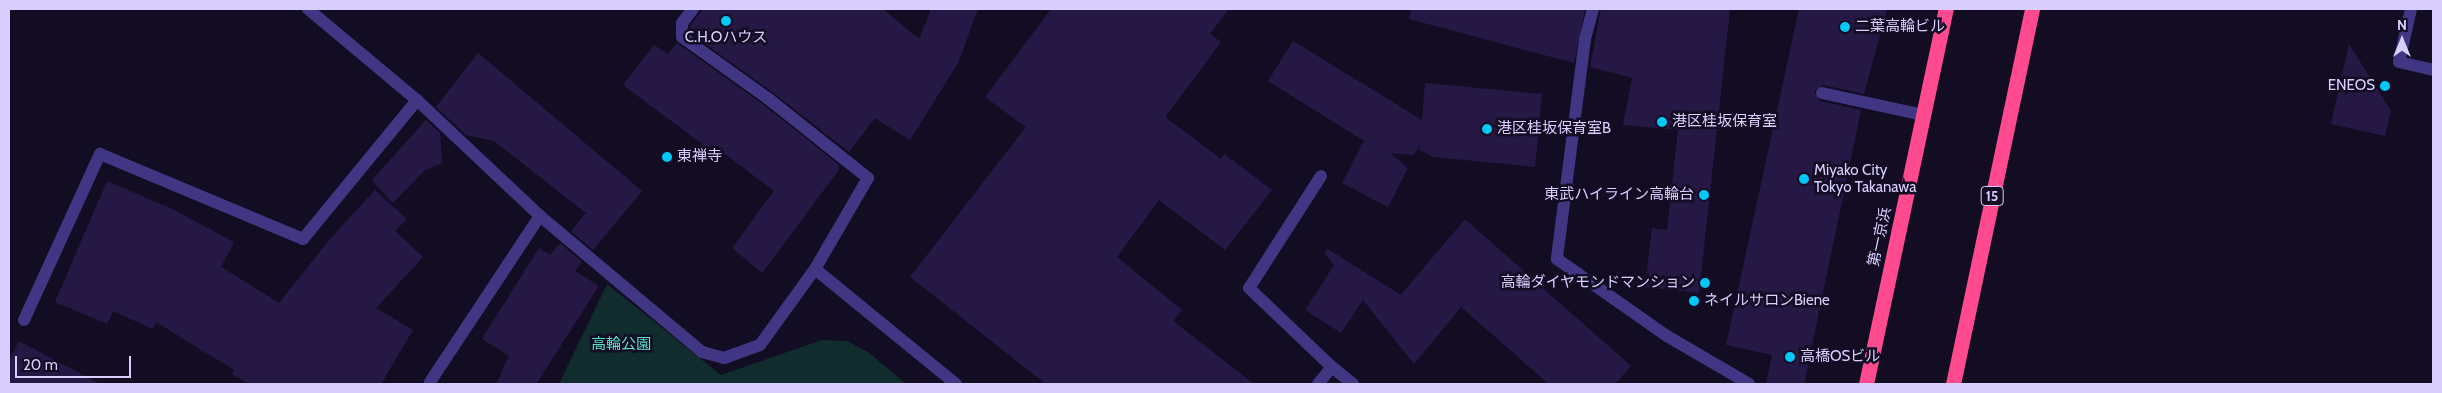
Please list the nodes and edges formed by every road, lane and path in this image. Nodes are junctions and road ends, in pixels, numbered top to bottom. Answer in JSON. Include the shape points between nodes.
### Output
{"nodes":[{"id":1,"x":308,"y":9,"type":"edge"},
{"id":2,"x":693,"y":9,"type":"edge"},
{"id":3,"x":1593,"y":9,"type":"edge"},
{"id":4,"x":1946,"y":9,"type":"edge"},
{"id":5,"x":2032,"y":9,"type":"edge"},
{"id":6,"x":2411,"y":9,"type":"edge"},
{"id":7,"x":2433,"y":70,"type":"edge"},
{"id":8,"x":1822,"y":93,"type":"dead end"},
{"id":9,"x":417,"y":100,"type":"junction"},
{"id":10,"x":1923,"y":115,"type":"junction"},
{"id":11,"x":1321,"y":176,"type":"dead end"},
{"id":12,"x":540,"y":216,"type":"junction"},
{"id":13,"x":814,"y":269,"type":"junction"},
{"id":14,"x":24,"y":320,"type":"dead end"},
{"id":15,"x":1332,"y":367,"type":"junction"},
{"id":16,"x":430,"y":382,"type":"dead end"},
{"id":17,"x":956,"y":384,"type":"edge"},
{"id":18,"x":1318,"y":384,"type":"edge"},
{"id":19,"x":1353,"y":384,"type":"edge"},
{"id":20,"x":1749,"y":384,"type":"edge"},
{"id":21,"x":1866,"y":384,"type":"edge"},
{"id":22,"x":1953,"y":384,"type":"edge"}],
"edges":[{"from":1,"to":9,"type":"street"},
{"from":2,"to":13,"type":"street","via":[[682,23],[682,37],[770,100],[868,178]]},
{"from":3,"to":20,"type":"street","via":[[1585,39],[1557,259],[1667,336]]},
{"from":4,"to":10,"type":"highway","name":"第一京浜"},
{"from":5,"to":22,"type":"highway","number":"15"},
{"from":6,"to":7,"type":"street","via":[[2399,62]]},
{"from":8,"to":10,"type":"street"},
{"from":9,"to":12,"type":"street"},
{"from":9,"to":14,"type":"street","via":[[303,239],[100,154]]},
{"from":10,"to":21,"type":"highway","name":"第一京浜"},
{"from":11,"to":15,"type":"street","via":[[1249,288]]},
{"from":12,"to":13,"type":"street","via":[[702,352],[724,358],[760,345]]},
{"from":12,"to":16,"type":"street"},
{"from":13,"to":17,"type":"street"},
{"from":15,"to":18,"type":"street"},
{"from":15,"to":19,"type":"street"}]}
